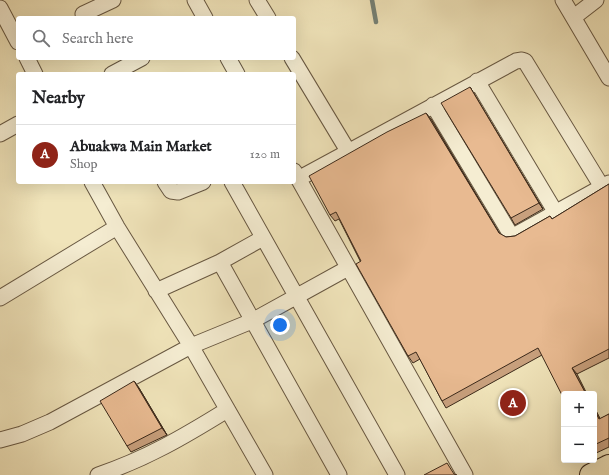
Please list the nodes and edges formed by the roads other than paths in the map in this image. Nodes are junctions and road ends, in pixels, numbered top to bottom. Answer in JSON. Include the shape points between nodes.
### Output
{"nodes":[{"id":1,"x":113,"y":0,"type":"edge"},
{"id":2,"x":195,"y":0,"type":"edge"},
{"id":3,"x":257,"y":0,"type":"edge"},
{"id":4,"x":563,"y":0,"type":"edge"},
{"id":5,"x":596,"y":0,"type":"edge"},
{"id":6,"x":0,"y":8,"type":"edge"},
{"id":7,"x":83,"y":14,"type":"dead end"},
{"id":8,"x":204,"y":16,"type":"edge"},
{"id":9,"x":267,"y":16,"type":"edge"},
{"id":10,"x":574,"y":17,"type":"junction"},
{"id":11,"x":16,"y":38,"type":"edge"},
{"id":12,"x":28,"y":60,"type":"edge"},
{"id":13,"x":138,"y":60,"type":"edge"},
{"id":14,"x":229,"y":60,"type":"edge"},
{"id":15,"x":293,"y":60,"type":"edge"},
{"id":16,"x":34,"y":72,"type":"edge"},
{"id":17,"x":116,"y":72,"type":"edge"},
{"id":18,"x":236,"y":72,"type":"edge"},
{"id":19,"x":609,"y":78,"type":"edge"},
{"id":20,"x":477,"y":81,"type":"junction"},
{"id":21,"x":433,"y":105,"type":"junction"},
{"id":22,"x":16,"y":125,"type":"edge"},
{"id":23,"x":0,"y":134,"type":"edge"},
{"id":24,"x":348,"y":152,"type":"junction"},
{"id":25,"x":296,"y":175,"type":"edge"},
{"id":26,"x":93,"y":184,"type":"edge"},
{"id":27,"x":166,"y":184,"type":"edge"},
{"id":28,"x":198,"y":184,"type":"edge"},
{"id":29,"x":233,"y":184,"type":"edge"},
{"id":30,"x":606,"y":185,"type":"edge"},
{"id":31,"x":556,"y":213,"type":"junction"},
{"id":32,"x":117,"y":227,"type":"junction"},
{"id":33,"x":263,"y":238,"type":"junction"},
{"id":34,"x":220,"y":262,"type":"junction"},
{"id":35,"x":348,"y":268,"type":"junction"},
{"id":36,"x":156,"y":291,"type":"junction"},
{"id":37,"x":296,"y":297,"type":"junction"},
{"id":38,"x":0,"y":298,"type":"edge"},
{"id":39,"x":252,"y":321,"type":"junction"},
{"id":40,"x":191,"y":346,"type":"junction"},
{"id":41,"x":227,"y":410,"type":"junction"},
{"id":42,"x":0,"y":440,"type":"edge"},
{"id":43,"x":609,"y":466,"type":"edge"},
{"id":44,"x":98,"y":475,"type":"edge"},
{"id":45,"x":264,"y":475,"type":"edge"},
{"id":46,"x":339,"y":475,"type":"edge"},
{"id":47,"x":397,"y":475,"type":"edge"},
{"id":48,"x":465,"y":475,"type":"edge"},
{"id":49,"x":591,"y":475,"type":"edge"}],
"edges":[{"from":1,"to":7,"type":"street"},
{"from":2,"to":8,"type":"street"},
{"from":3,"to":9,"type":"street"},
{"from":4,"to":10,"type":"street"},
{"from":5,"to":10,"type":"street"},
{"from":6,"to":11,"type":"street"},
{"from":10,"to":19,"type":"street"},
{"from":12,"to":16,"type":"street"},
{"from":13,"to":17,"type":"street"},
{"from":14,"to":18,"type":"street"},
{"from":15,"to":24,"type":"street"},
{"from":20,"to":21,"type":"street"},
{"from":20,"to":30,"type":"street","via":[[518,60],[525,61]]},
{"from":20,"to":31,"type":"street"},
{"from":21,"to":24,"type":"street"},
{"from":21,"to":31,"type":"street","via":[[511,235]]},
{"from":22,"to":23,"type":"street"},
{"from":24,"to":25,"type":"street"},
{"from":25,"to":35,"type":"street"},
{"from":26,"to":32,"type":"street"},
{"from":27,"to":28,"type":"street","via":[[171,191],[178,192]]},
{"from":29,"to":33,"type":"street"},
{"from":30,"to":31,"type":"street"},
{"from":32,"to":36,"type":"street"},
{"from":32,"to":38,"type":"street"},
{"from":33,"to":34,"type":"street"},
{"from":33,"to":37,"type":"street"},
{"from":34,"to":36,"type":"street"},
{"from":34,"to":39,"type":"street"},
{"from":35,"to":37,"type":"street"},
{"from":35,"to":48,"type":"street"},
{"from":36,"to":40,"type":"street"},
{"from":37,"to":39,"type":"street"},
{"from":37,"to":47,"type":"street"},
{"from":39,"to":40,"type":"street"},
{"from":39,"to":46,"type":"street"},
{"from":40,"to":41,"type":"street"},
{"from":40,"to":42,"type":"street","via":[[50,422]]},
{"from":41,"to":44,"type":"street","via":[[174,443],[120,468]]},
{"from":41,"to":45,"type":"street"},
{"from":43,"to":49,"type":"main road"}]}
